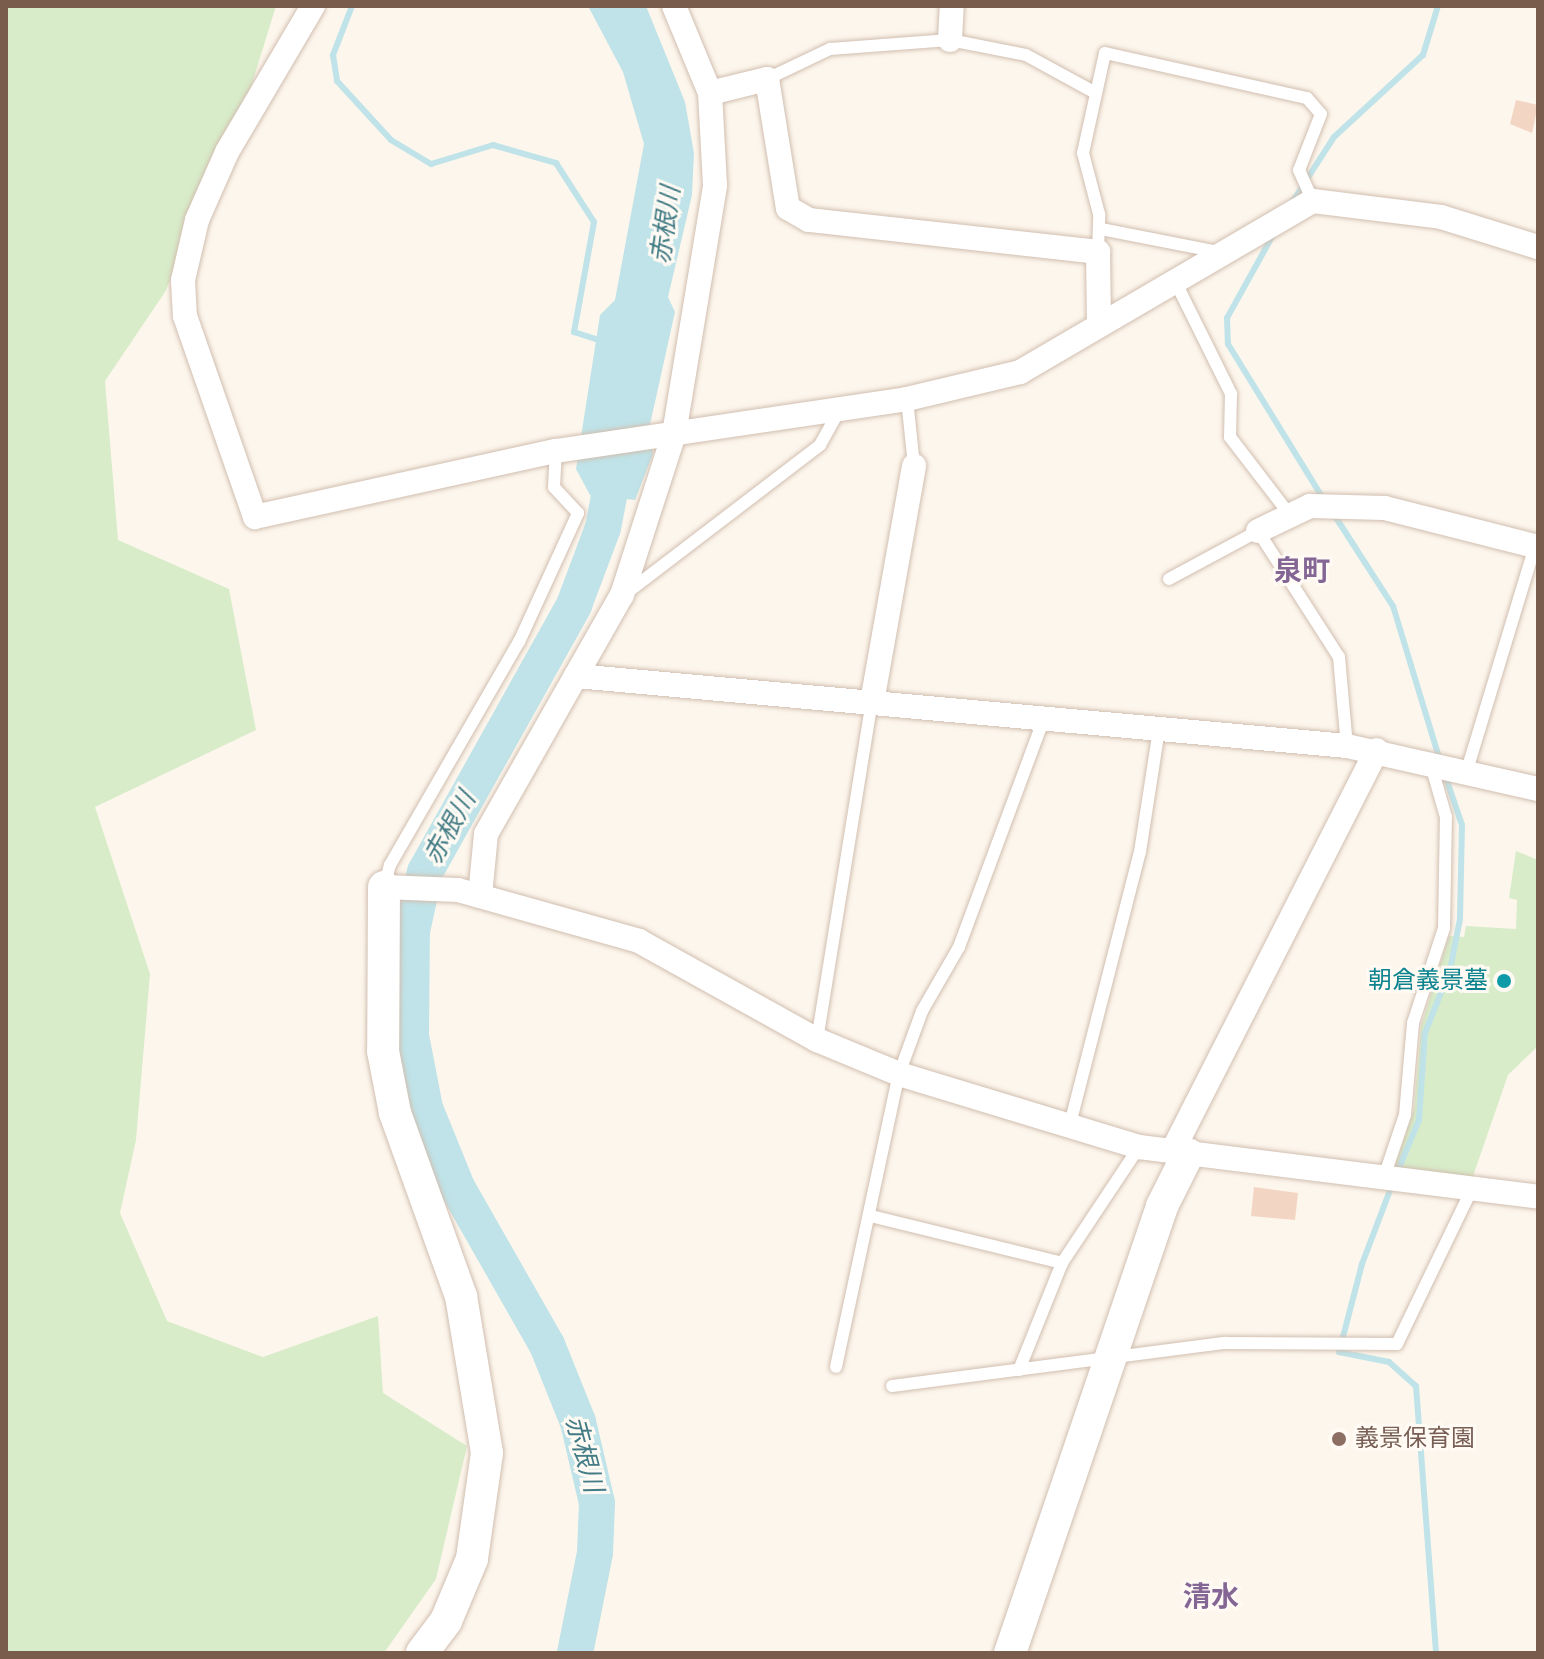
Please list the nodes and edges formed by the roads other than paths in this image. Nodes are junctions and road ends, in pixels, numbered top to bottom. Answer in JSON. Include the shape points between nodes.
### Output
{"nodes":[{"id":1,"x":313,"y":6,"type":"edge"},
{"id":2,"x":674,"y":6,"type":"edge"},
{"id":3,"x":952,"y":6,"type":"edge"},
{"id":4,"x":950,"y":40,"type":"junction"},
{"id":5,"x":767,"y":79,"type":"junction"},
{"id":6,"x":1094,"y":92,"type":"junction"},
{"id":7,"x":710,"y":93,"type":"junction"},
{"id":8,"x":1313,"y":201,"type":"junction"},
{"id":9,"x":1100,"y":240,"type":"junction"},
{"id":10,"x":1538,"y":247,"type":"edge"},
{"id":11,"x":1225,"y":253,"type":"junction"},
{"id":12,"x":1177,"y":285,"type":"junction"},
{"id":13,"x":1099,"y":324,"type":"junction"},
{"id":14,"x":907,"y":399,"type":"junction"},
{"id":15,"x":840,"y":409,"type":"junction"},
{"id":16,"x":666,"y":435,"type":"junction"},
{"id":17,"x":563,"y":450,"type":"junction"},
{"id":18,"x":914,"y":466,"type":"joint"},
{"id":19,"x":1289,"y":514,"type":"junction"},
{"id":20,"x":1258,"y":531,"type":"junction"},
{"id":21,"x":1536,"y":546,"type":"edge"},
{"id":22,"x":1169,"y":579,"type":"dead end"},
{"id":23,"x":622,"y":595,"type":"junction"},
{"id":24,"x":576,"y":676,"type":"junction"},
{"id":25,"x":872,"y":702,"type":"junction"},
{"id":26,"x":1044,"y":718,"type":"junction"},
{"id":27,"x":1159,"y":729,"type":"junction"},
{"id":28,"x":1347,"y":746,"type":"junction"},
{"id":29,"x":1377,"y":750,"type":"junction"},
{"id":30,"x":1429,"y":760,"type":"junction"},
{"id":31,"x":1467,"y":770,"type":"junction"},
{"id":32,"x":1538,"y":789,"type":"edge"},
{"id":33,"x":390,"y":887,"type":"junction"},
{"id":34,"x":469,"y":893,"type":"junction"},
{"id":35,"x":817,"y":1040,"type":"junction"},
{"id":36,"x":899,"y":1074,"type":"junction"},
{"id":37,"x":1069,"y":1128,"type":"junction"},
{"id":38,"x":1139,"y":1147,"type":"junction"},
{"id":39,"x":1180,"y":1153,"type":"junction"},
{"id":40,"x":1385,"y":1174,"type":"junction"},
{"id":41,"x":1473,"y":1187,"type":"junction"},
{"id":42,"x":1538,"y":1197,"type":"edge"},
{"id":43,"x":871,"y":1216,"type":"junction"},
{"id":44,"x":1062,"y":1263,"type":"junction"},
{"id":45,"x":1108,"y":1359,"type":"junction"},
{"id":46,"x":836,"y":1367,"type":"dead end"},
{"id":47,"x":1019,"y":1370,"type":"junction"},
{"id":48,"x":892,"y":1386,"type":"dead end"},
{"id":49,"x":422,"y":1653,"type":"edge"},
{"id":50,"x":1010,"y":1653,"type":"edge"}],
"edges":[{"from":1,"to":17,"type":"street","via":[[227,152],[197,220],[183,280],[185,316],[255,517]]},
{"from":2,"to":7,"type":"street"},
{"from":3,"to":4,"type":"street"},
{"from":4,"to":5,"type":"lane","via":[[830,49]]},
{"from":4,"to":6,"type":"lane","via":[[1026,55]]},
{"from":5,"to":7,"type":"street"},
{"from":5,"to":9,"type":"street","via":[[788,208],[809,220]]},
{"from":6,"to":8,"type":"lane","via":[[1105,53],[1307,98],[1321,114],[1299,170]]},
{"from":6,"to":9,"type":"lane","via":[[1083,153]]},
{"from":7,"to":16,"type":"street","via":[[715,185]]},
{"from":8,"to":10,"type":"street","via":[[1441,217]]},
{"from":8,"to":11,"type":"street"},
{"from":9,"to":11,"type":"lane"},
{"from":9,"to":13,"type":"street"},
{"from":11,"to":12,"type":"street"},
{"from":12,"to":13,"type":"street"},
{"from":12,"to":19,"type":"lane","via":[[1231,394],[1230,437]]},
{"from":13,"to":14,"type":"street","via":[[1020,372]]},
{"from":14,"to":15,"type":"street"},
{"from":14,"to":18,"type":"lane"},
{"from":15,"to":16,"type":"street"},
{"from":15,"to":23,"type":"lane","via":[[820,445]]},
{"from":16,"to":17,"type":"street"},
{"from":16,"to":23,"type":"street"},
{"from":17,"to":33,"type":"lane","via":[[554,487],[578,513],[519,642],[390,865]]},
{"from":18,"to":25,"type":"street"},
{"from":19,"to":20,"type":"street"},
{"from":19,"to":21,"type":"street","via":[[1310,506],[1385,508]]},
{"from":20,"to":22,"type":"lane"},
{"from":20,"to":28,"type":"lane","via":[[1339,657]]},
{"from":21,"to":31,"type":"lane"},
{"from":23,"to":24,"type":"street"},
{"from":24,"to":25,"type":"street"},
{"from":24,"to":34,"type":"street","via":[[486,834]]},
{"from":25,"to":26,"type":"street"},
{"from":25,"to":35,"type":"lane"},
{"from":26,"to":27,"type":"street"},
{"from":26,"to":36,"type":"lane","via":[[959,947],[922,1011]]},
{"from":27,"to":28,"type":"street"},
{"from":27,"to":37,"type":"lane","via":[[1140,852]]},
{"from":28,"to":29,"type":"street"},
{"from":29,"to":30,"type":"street"},
{"from":29,"to":39,"type":"street"},
{"from":30,"to":31,"type":"street"},
{"from":30,"to":40,"type":"lane","via":[[1446,817],[1445,928],[1413,1023],[1405,1115]]},
{"from":31,"to":32,"type":"street"},
{"from":33,"to":34,"type":"street"},
{"from":33,"to":49,"type":"street","via":[[383,1051],[395,1113],[461,1296],[487,1453],[472,1559],[446,1621]]},
{"from":34,"to":35,"type":"street","via":[[639,941]]},
{"from":35,"to":36,"type":"street"},
{"from":36,"to":37,"type":"street"},
{"from":36,"to":43,"type":"lane"},
{"from":37,"to":38,"type":"street"},
{"from":38,"to":39,"type":"street"},
{"from":38,"to":44,"type":"lane"},
{"from":39,"to":40,"type":"street"},
{"from":39,"to":45,"type":"street"},
{"from":40,"to":41,"type":"street"},
{"from":41,"to":42,"type":"street"},
{"from":41,"to":45,"type":"lane","via":[[1437,1250],[1397,1344],[1225,1343]]},
{"from":43,"to":44,"type":"lane"},
{"from":43,"to":46,"type":"lane"},
{"from":44,"to":47,"type":"lane"},
{"from":45,"to":47,"type":"lane"},
{"from":45,"to":50,"type":"street"},
{"from":47,"to":48,"type":"lane"}]}
